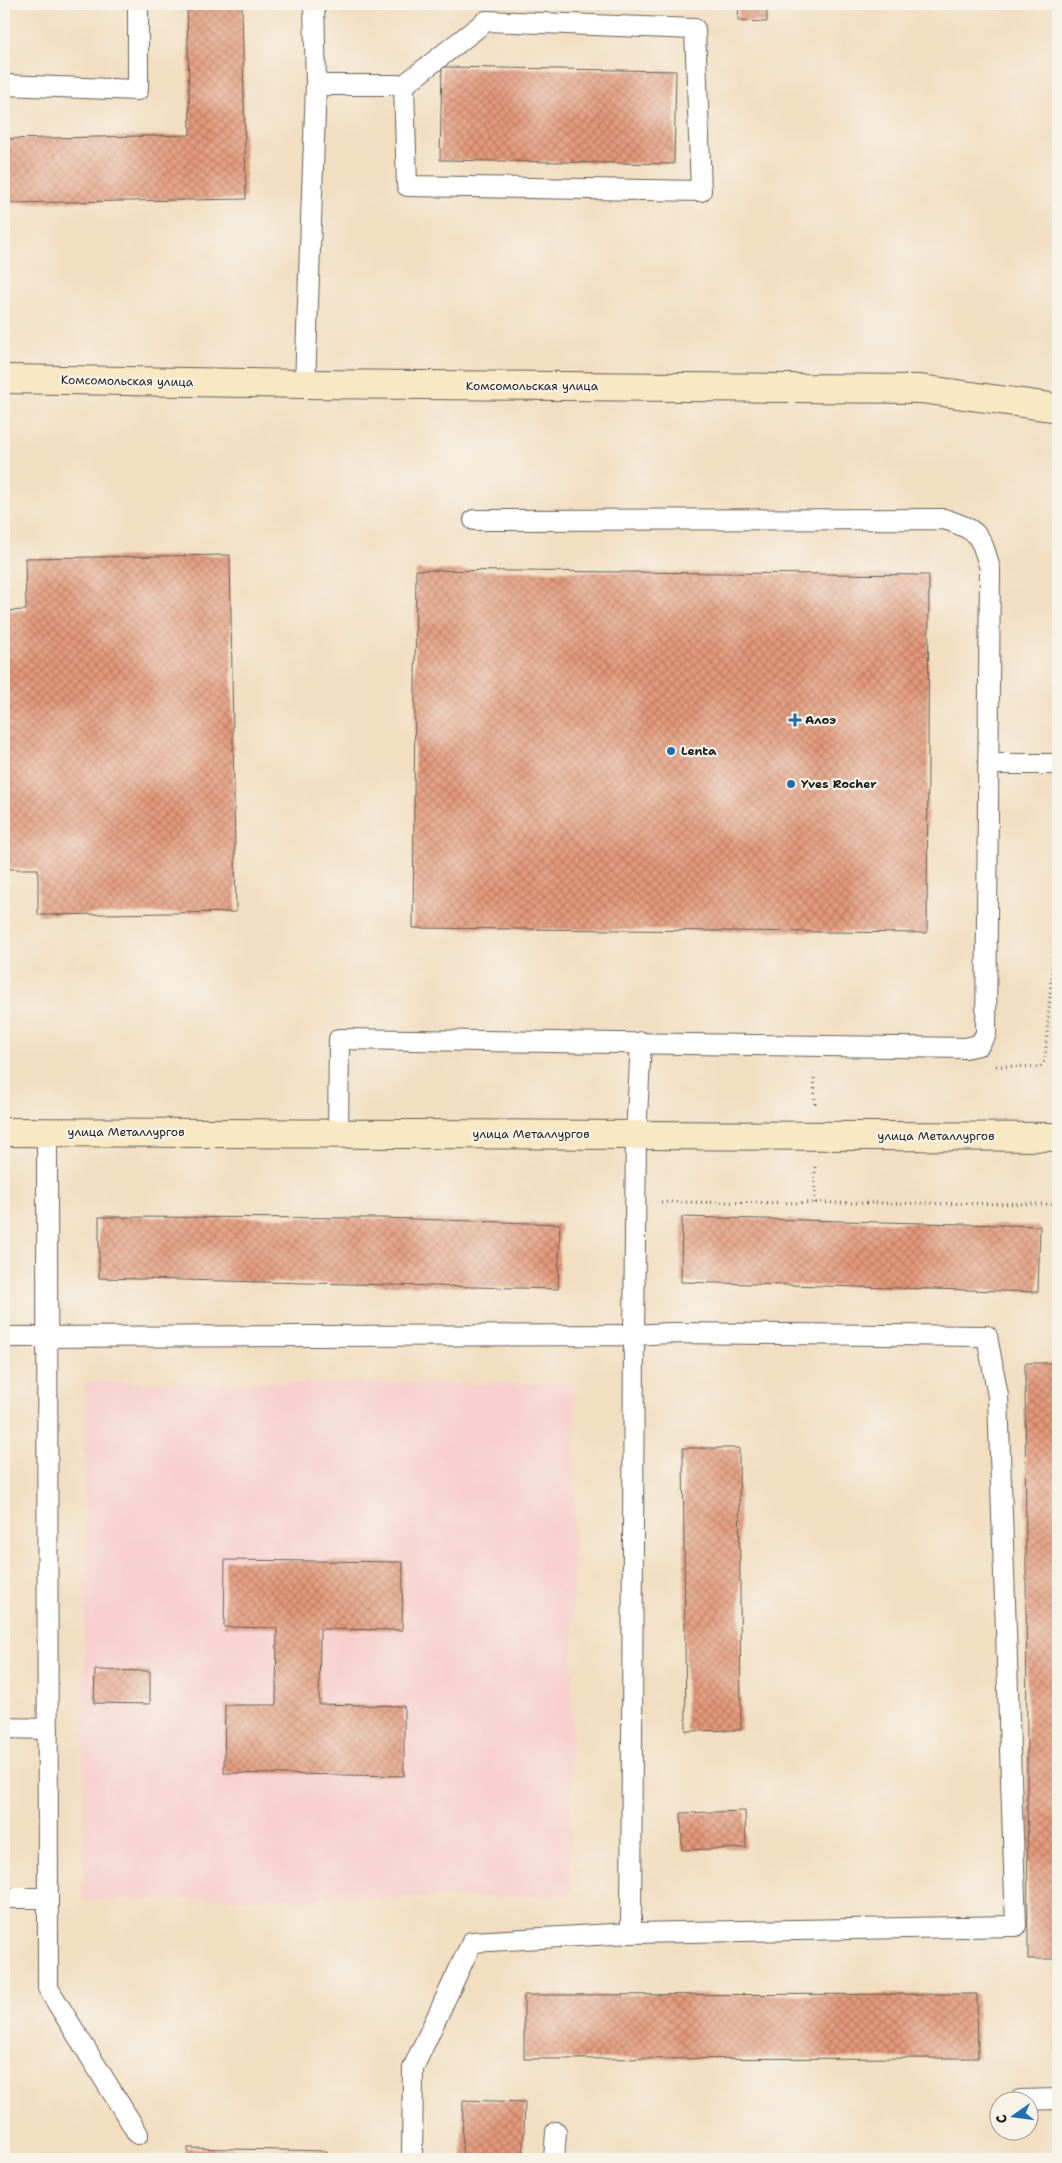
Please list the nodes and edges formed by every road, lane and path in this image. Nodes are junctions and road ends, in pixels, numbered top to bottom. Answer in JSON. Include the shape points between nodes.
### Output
{"nodes":[{"id":1,"x":138,"y":4,"type":"edge"},
{"id":2,"x":314,"y":4,"type":"edge"},
{"id":3,"x":487,"y":12,"type":"edge"},
{"id":4,"x":4,"y":85,"type":"edge"},
{"id":5,"x":316,"y":85,"type":"junction"},
{"id":6,"x":404,"y":85,"type":"junction"},
{"id":7,"x":4,"y":379,"type":"edge"},
{"id":8,"x":305,"y":384,"type":"junction"},
{"id":9,"x":1058,"y":408,"type":"edge"},
{"id":10,"x":474,"y":520,"type":"dead end"},
{"id":11,"x":989,"y":764,"type":"junction"},
{"id":12,"x":1058,"y":764,"type":"edge"},
{"id":13,"x":641,"y":1042,"type":"junction"},
{"id":14,"x":4,"y":1132,"type":"edge"},
{"id":15,"x":47,"y":1132,"type":"junction"},
{"id":16,"x":338,"y":1133,"type":"junction"},
{"id":17,"x":636,"y":1135,"type":"junction"},
{"id":18,"x":1058,"y":1137,"type":"edge"},
{"id":19,"x":636,"y":1202,"type":"junction"},
{"id":20,"x":1058,"y":1204,"type":"edge"},
{"id":21,"x":634,"y":1335,"type":"junction"},
{"id":22,"x":4,"y":1338,"type":"edge"},
{"id":23,"x":48,"y":1338,"type":"junction"},
{"id":24,"x":4,"y":1728,"type":"edge"},
{"id":25,"x":48,"y":1729,"type":"junction"},
{"id":26,"x":4,"y":1898,"type":"edge"},
{"id":27,"x":48,"y":1898,"type":"junction"},
{"id":28,"x":631,"y":1933,"type":"junction"},
{"id":29,"x":1040,"y":2099,"type":"edge"},
{"id":30,"x":1058,"y":2099,"type":"edge"},
{"id":31,"x":556,"y":2132,"type":"dead end"},
{"id":32,"x":138,"y":2134,"type":"dead end"},
{"id":33,"x":412,"y":2159,"type":"edge"},
{"id":34,"x":554,"y":2159,"type":"edge"}],
"edges":[{"from":1,"to":4,"type":"lane","via":[[138,90]]},
{"from":2,"to":5,"type":"lane"},
{"from":3,"to":6,"type":"lane"},
{"from":3,"to":6,"type":"lane","via":[[695,29],[701,191],[407,186]]},
{"from":5,"to":6,"type":"lane"},
{"from":5,"to":8,"type":"lane"},
{"from":7,"to":8,"type":"street","name":"Комсомольская улица"},
{"from":8,"to":9,"type":"street","name":"Комсомольская улица","via":[[921,388]]},
{"from":10,"to":11,"type":"lane","via":[[944,519],[968,527],[984,544],[990,569]]},
{"from":11,"to":12,"type":"lane"},
{"from":11,"to":13,"type":"lane","via":[[986,1034],[979,1045],[965,1048]]},
{"from":13,"to":16,"type":"lane","via":[[339,1039]]},
{"from":13,"to":17,"type":"lane"},
{"from":14,"to":15,"type":"street","name":"улица Металлургов"},
{"from":15,"to":16,"type":"street","name":"улица Металлургов"},
{"from":15,"to":23,"type":"lane"},
{"from":16,"to":17,"type":"street","name":"улица Металлургов"},
{"from":17,"to":18,"type":"street","name":"улица Металлургов"},
{"from":17,"to":19,"type":"lane"},
{"from":19,"to":20,"type":"path"},
{"from":19,"to":21,"type":"lane"},
{"from":21,"to":23,"type":"lane"},
{"from":21,"to":28,"type":"lane"},
{"from":21,"to":28,"type":"lane","via":[[987,1336],[998,1396],[1016,1926]]},
{"from":22,"to":23,"type":"lane"},
{"from":23,"to":25,"type":"lane"},
{"from":24,"to":25,"type":"lane"},
{"from":25,"to":27,"type":"lane"},
{"from":26,"to":27,"type":"lane"},
{"from":27,"to":32,"type":"lane","via":[[48,1988]]},
{"from":28,"to":33,"type":"lane","via":[[472,1942],[413,2068]]},
{"from":29,"to":30,"type":"lane"},
{"from":31,"to":34,"type":"lane"}]}
